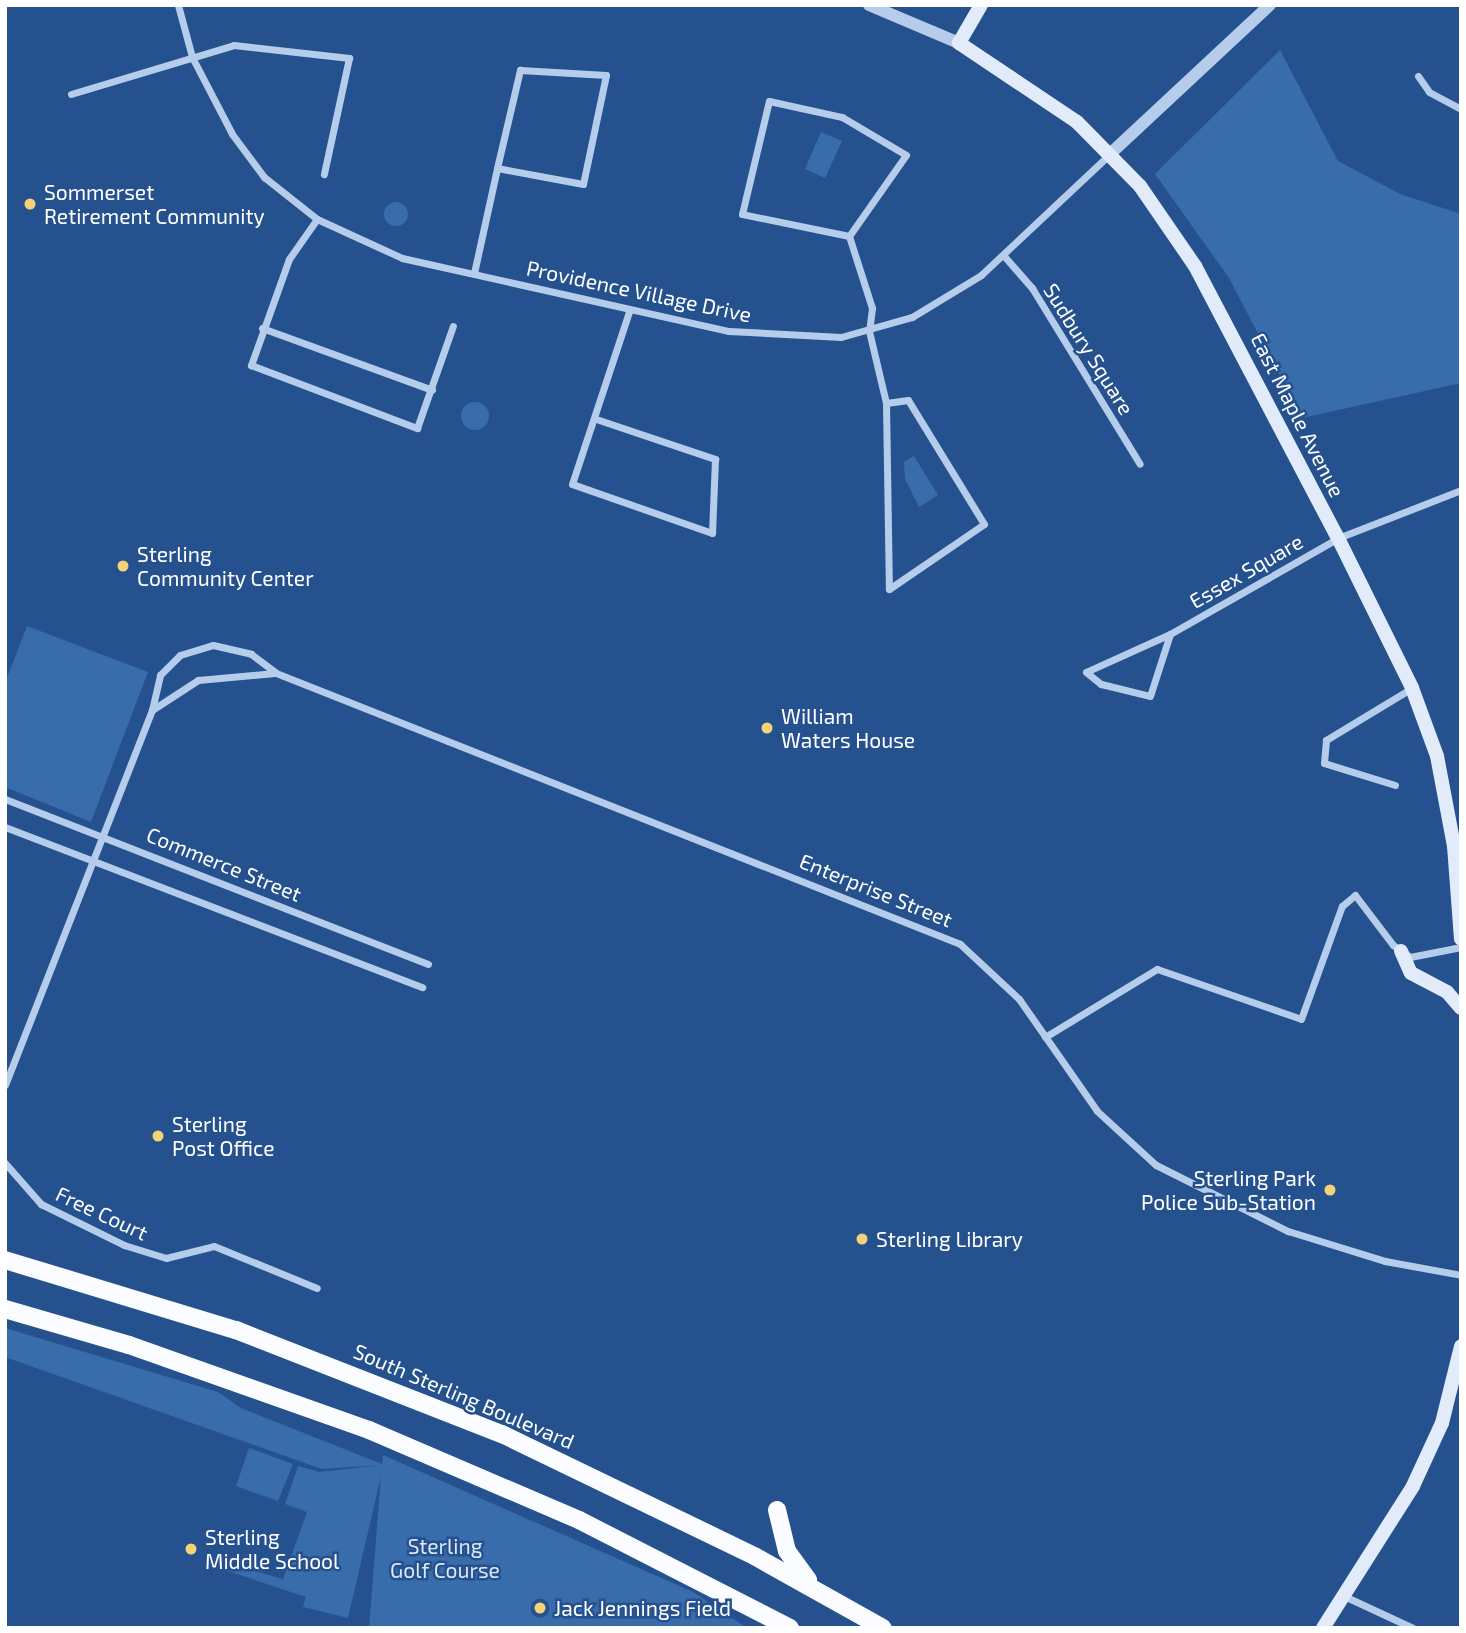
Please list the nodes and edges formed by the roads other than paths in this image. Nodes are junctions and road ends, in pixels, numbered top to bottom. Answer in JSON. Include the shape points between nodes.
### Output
{"nodes":[{"id":1,"x":178,"y":5,"type":"edge"},
{"id":2,"x":869,"y":5,"type":"edge"},
{"id":3,"x":981,"y":5,"type":"edge"},
{"id":4,"x":1270,"y":5,"type":"edge"},
{"id":5,"x":960,"y":43,"type":"junction"},
{"id":6,"x":192,"y":57,"type":"junction"},
{"id":7,"x":1418,"y":76,"type":"dead end"},
{"id":8,"x":71,"y":94,"type":"dead end"},
{"id":9,"x":1461,"y":109,"type":"edge"},
{"id":10,"x":1110,"y":154,"type":"junction"},
{"id":11,"x":497,"y":168,"type":"junction"},
{"id":12,"x":324,"y":174,"type":"dead end"},
{"id":13,"x":317,"y":219,"type":"junction"},
{"id":14,"x":849,"y":236,"type":"junction"},
{"id":15,"x":1004,"y":256,"type":"junction"},
{"id":16,"x":474,"y":273,"type":"junction"},
{"id":17,"x":630,"y":309,"type":"junction"},
{"id":18,"x":453,"y":326,"type":"dead end"},
{"id":19,"x":262,"y":328,"type":"junction"},
{"id":20,"x":869,"y":331,"type":"junction"},
{"id":21,"x":432,"y":390,"type":"junction"},
{"id":22,"x":886,"y":403,"type":"junction"},
{"id":23,"x":596,"y":419,"type":"junction"},
{"id":24,"x":1140,"y":464,"type":"dead end"},
{"id":25,"x":1461,"y":490,"type":"edge"},
{"id":26,"x":1338,"y":538,"type":"junction"},
{"id":27,"x":1170,"y":634,"type":"junction"},
{"id":28,"x":276,"y":673,"type":"junction"},
{"id":29,"x":1412,"y":688,"type":"junction"},
{"id":30,"x":152,"y":710,"type":"junction"},
{"id":31,"x":1395,"y":785,"type":"dead end"},
{"id":32,"x":5,"y":799,"type":"edge"},
{"id":33,"x":5,"y":827,"type":"edge"},
{"id":34,"x":103,"y":834,"type":"junction"},
{"id":35,"x":1457,"y":845,"type":"edge"},
{"id":36,"x":93,"y":861,"type":"junction"},
{"id":37,"x":1461,"y":939,"type":"edge"},
{"id":38,"x":1461,"y":947,"type":"edge"},
{"id":39,"x":1401,"y":951,"type":"junction"},
{"id":40,"x":428,"y":964,"type":"dead end"},
{"id":41,"x":422,"y":987,"type":"dead end"},
{"id":42,"x":1461,"y":1008,"type":"edge"},
{"id":43,"x":1045,"y":1037,"type":"junction"},
{"id":44,"x":5,"y":1085,"type":"edge"},
{"id":45,"x":5,"y":1163,"type":"edge"},
{"id":46,"x":5,"y":1261,"type":"edge"},
{"id":47,"x":1461,"y":1275,"type":"edge"},
{"id":48,"x":317,"y":1288,"type":"dead end"},
{"id":49,"x":5,"y":1309,"type":"edge"},
{"id":50,"x":1461,"y":1346,"type":"edge"},
{"id":51,"x":778,"y":1510,"type":"dead end"},
{"id":52,"x":815,"y":1588,"type":"junction"},
{"id":53,"x":1345,"y":1596,"type":"junction"},
{"id":54,"x":790,"y":1628,"type":"edge"},
{"id":55,"x":883,"y":1628,"type":"edge"},
{"id":56,"x":1323,"y":1628,"type":"edge"},
{"id":57,"x":1413,"y":1628,"type":"edge"}],
"edges":[{"from":1,"to":6,"type":"street","name":"Providence Village Drive"},
{"from":2,"to":5,"type":"street"},
{"from":3,"to":5,"type":"main road"},
{"from":4,"to":10,"type":"street"},
{"from":5,"to":10,"type":"main road","name":"East Maple Avenue","via":[[1027,85]]},
{"from":6,"to":8,"type":"street"},
{"from":6,"to":12,"type":"street","via":[[234,45],[349,58]]},
{"from":6,"to":13,"type":"street","name":"Providence Village Drive","via":[[245,155]]},
{"from":7,"to":9,"type":"street","via":[[1429,92]]},
{"from":10,"to":15,"type":"street","name":"Providence Village Drive"},
{"from":10,"to":26,"type":"main road","name":"East Maple Avenue","via":[[1195,266]]},
{"from":11,"to":11,"type":"street","via":[[520,70],[606,75],[583,184]]},
{"from":11,"to":16,"type":"street"},
{"from":13,"to":16,"type":"street","name":"Providence Village Drive","via":[[391,254]]},
{"from":13,"to":19,"type":"street","via":[[289,259]]},
{"from":14,"to":14,"type":"street","via":[[906,155],[842,117],[769,101],[742,214]]},
{"from":14,"to":20,"type":"street","via":[[872,308]]},
{"from":15,"to":20,"type":"street","name":"Providence Village Drive","via":[[935,305]]},
{"from":15,"to":24,"type":"street","name":"Sudbury Square","via":[[1032,288]]},
{"from":16,"to":17,"type":"street","name":"Providence Village Drive"},
{"from":17,"to":20,"type":"street","name":"Providence Village Drive","via":[[787,337]]},
{"from":17,"to":23,"type":"street"},
{"from":18,"to":21,"type":"street"},
{"from":19,"to":21,"type":"street"},
{"from":19,"to":21,"type":"street","via":[[251,365],[417,428]]},
{"from":20,"to":22,"type":"street"},
{"from":22,"to":22,"type":"street","via":[[888,576],[888,589],[984,524],[908,400]]},
{"from":23,"to":23,"type":"street","via":[[572,484],[712,533],[715,459]]},
{"from":25,"to":26,"type":"street","name":"Essex Square"},
{"from":26,"to":27,"type":"street","name":"Essex Square"},
{"from":26,"to":29,"type":"main road","name":"East Maple Avenue"},
{"from":27,"to":27,"type":"street","name":"Essex Square","via":[[1150,696],[1101,684],[1086,672]]},
{"from":28,"to":30,"type":"street","name":"Enterprise Street","via":[[198,680]]},
{"from":28,"to":30,"type":"street","name":"Enterprise Street","via":[[228,647],[192,650],[160,675]]},
{"from":28,"to":43,"type":"street","name":"Enterprise Street","via":[[918,922],[960,944],[992,971]]},
{"from":29,"to":31,"type":"street","via":[[1326,740],[1324,763]]},
{"from":29,"to":35,"type":"main road","name":"East Maple Avenue","via":[[1437,756]]},
{"from":30,"to":34,"type":"street","name":"Enterprise Street"},
{"from":32,"to":34,"type":"street","name":"Commerce Street"},
{"from":33,"to":36,"type":"street","name":"Commerce Street"},
{"from":34,"to":36,"type":"street"},
{"from":34,"to":40,"type":"street","name":"Commerce Street"},
{"from":35,"to":37,"type":"main road","name":"East Maple Avenue"},
{"from":36,"to":41,"type":"street","name":"Commerce Street"},
{"from":36,"to":44,"type":"street"},
{"from":38,"to":39,"type":"street","via":[[1428,957]]},
{"from":39,"to":42,"type":"main road","via":[[1411,973],[1447,992]]},
{"from":39,"to":43,"type":"street","via":[[1355,895],[1342,906],[1301,1019],[1157,969]]},
{"from":43,"to":47,"type":"street","name":"Enterprise Street","via":[[1126,1142],[1193,1188],[1288,1231],[1384,1261]]},
{"from":45,"to":48,"type":"street","name":"Free Court","via":[[41,1204],[124,1245],[166,1258],[214,1246]]},
{"from":46,"to":52,"type":"main road","name":"South Sterling Boulevard","via":[[236,1330],[445,1410],[635,1496]]},
{"from":49,"to":54,"type":"main road","via":[[165,1357],[369,1430],[579,1520]]},
{"from":50,"to":53,"type":"main road","via":[[1442,1423],[1413,1486]]},
{"from":51,"to":52,"type":"main road","via":[[787,1551]]},
{"from":52,"to":55,"type":"main road","name":"South Sterling Boulevard"},
{"from":53,"to":56,"type":"main road"},
{"from":53,"to":57,"type":"street"}]}
